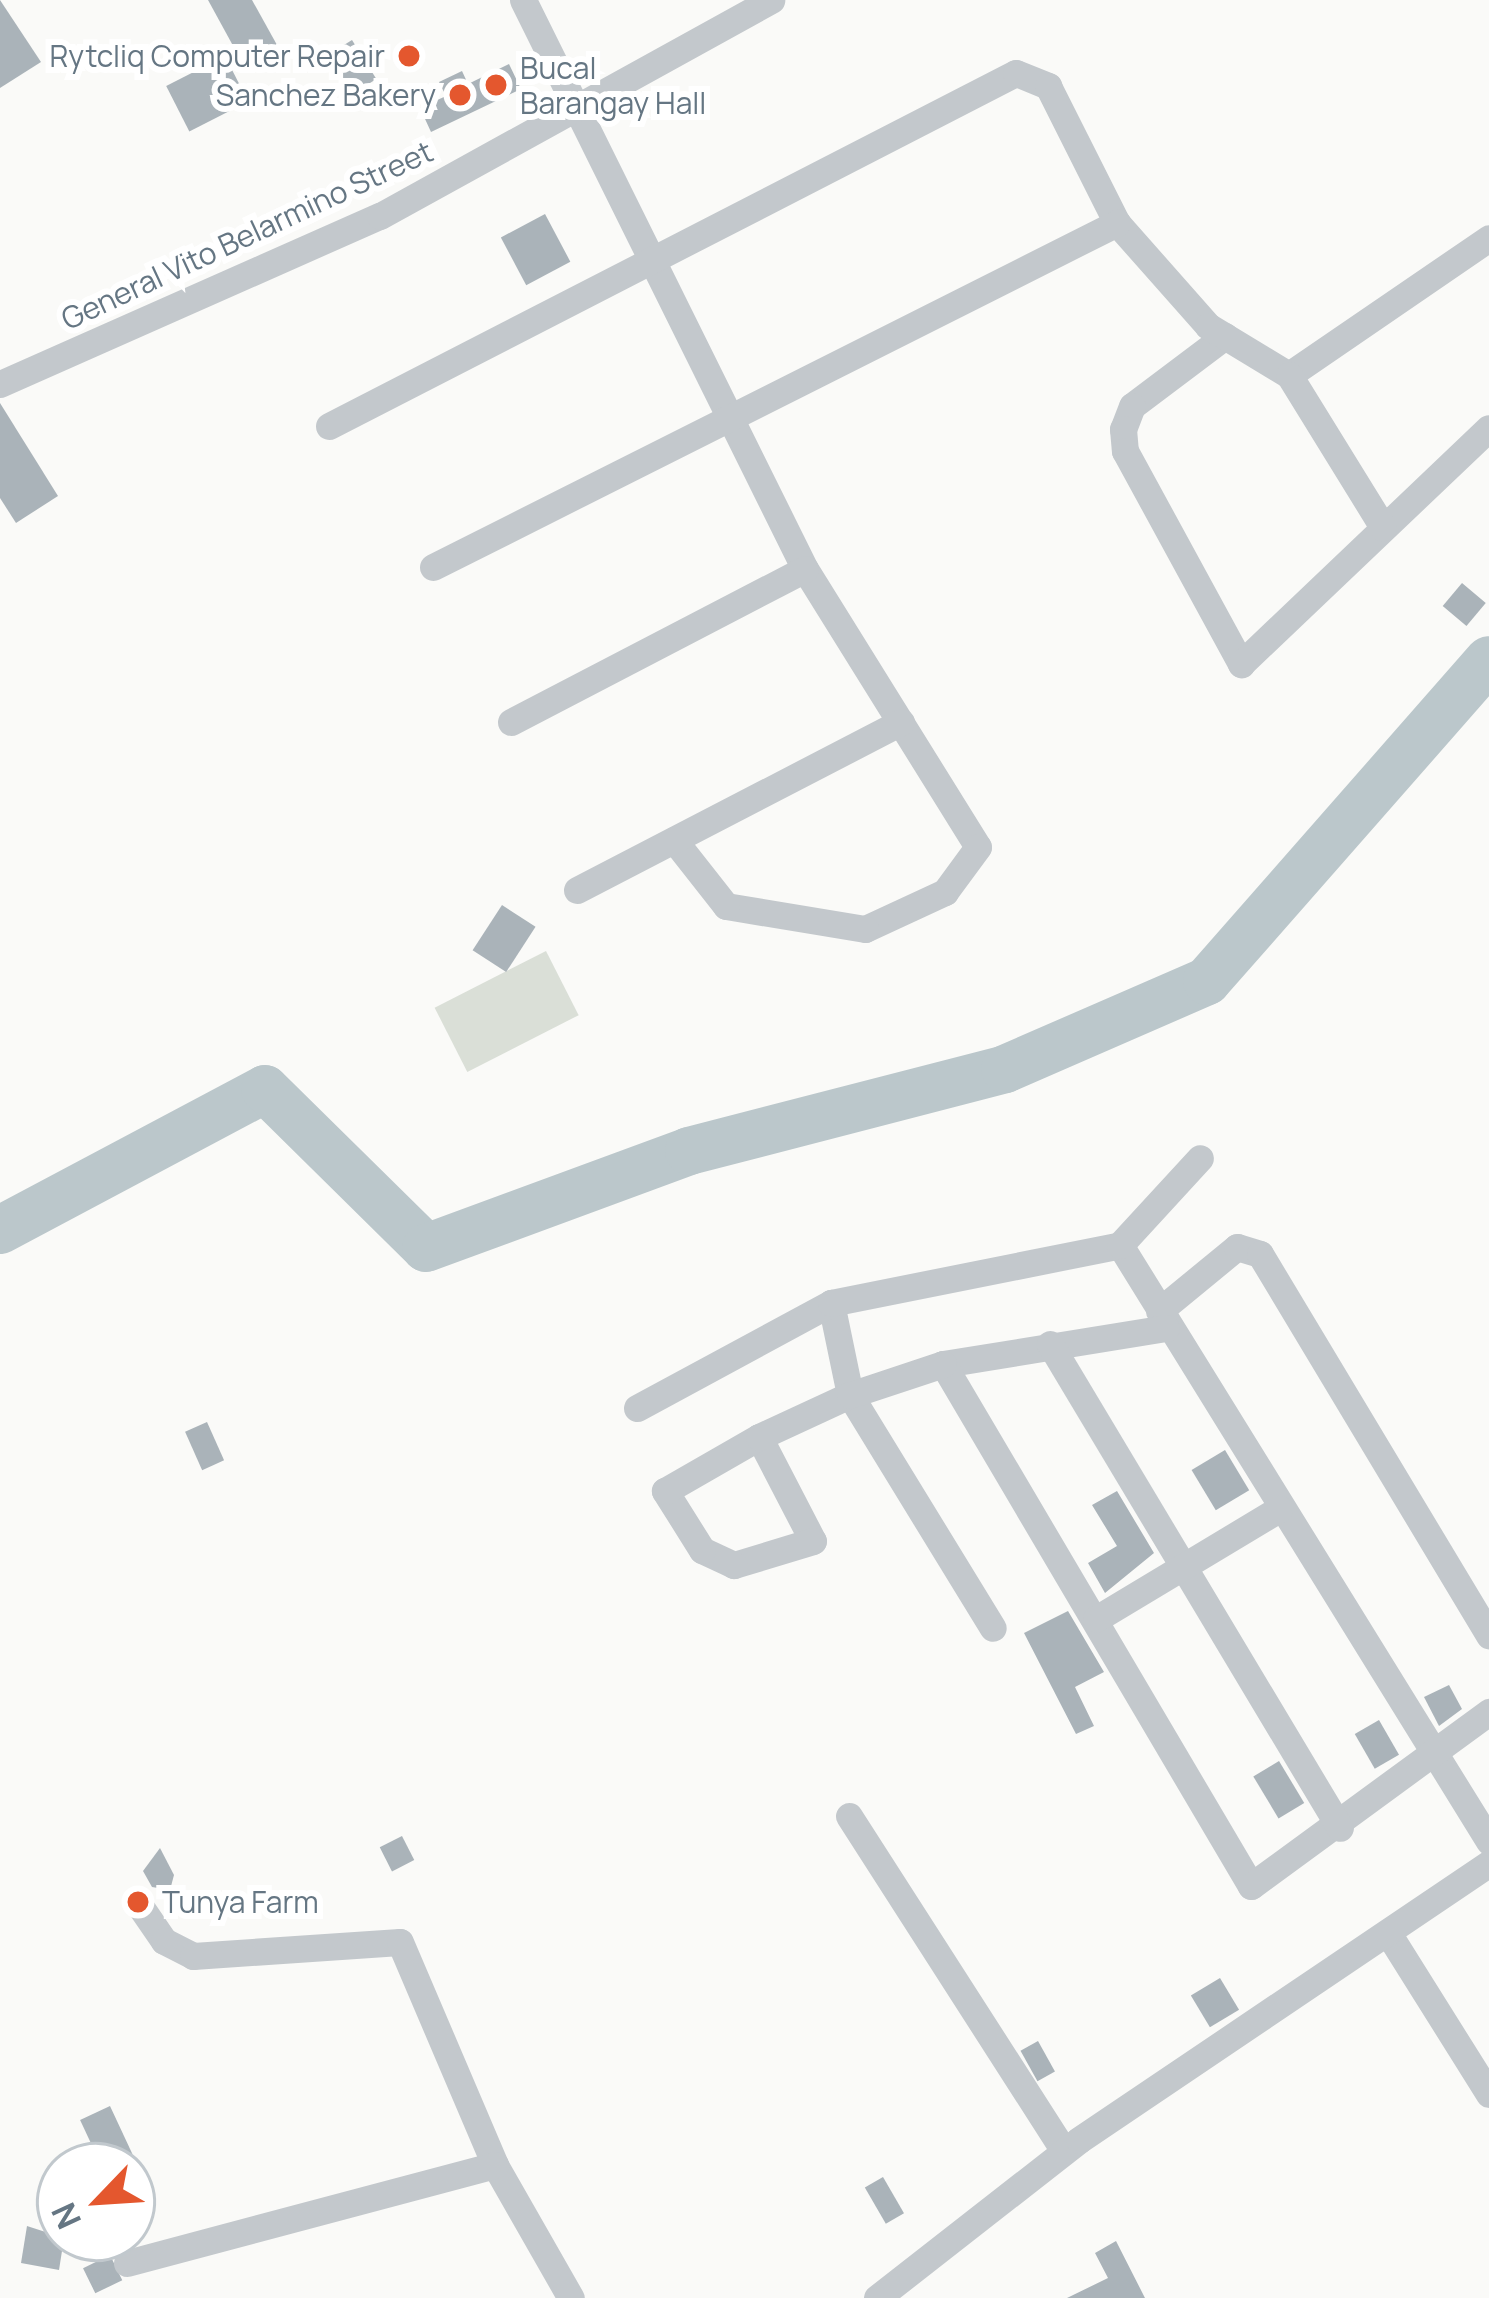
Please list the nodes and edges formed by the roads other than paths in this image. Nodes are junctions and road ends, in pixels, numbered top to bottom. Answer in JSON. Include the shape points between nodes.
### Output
{"nodes":[{"id":1,"x":523,"y":0,"type":"edge"},
{"id":2,"x":771,"y":0,"type":"edge"},
{"id":3,"x":573,"y":112,"type":"junction"},
{"id":4,"x":1117,"y":223,"type":"junction"},
{"id":5,"x":1489,"y":238,"type":"edge"},
{"id":6,"x":648,"y":262,"type":"junction"},
{"id":7,"x":1225,"y":336,"type":"junction"},
{"id":8,"x":1289,"y":375,"type":"junction"},
{"id":9,"x":0,"y":384,"type":"edge"},
{"id":10,"x":731,"y":414,"type":"junction"},
{"id":11,"x":329,"y":426,"type":"dead end"},
{"id":12,"x":1489,"y":428,"type":"edge"},
{"id":13,"x":1383,"y":527,"type":"junction"},
{"id":14,"x":433,"y":567,"type":"dead end"},
{"id":15,"x":805,"y":569,"type":"junction"},
{"id":16,"x":511,"y":722,"type":"dead end"},
{"id":17,"x":901,"y":722,"type":"junction"},
{"id":18,"x":674,"y":840,"type":"junction"},
{"id":19,"x":577,"y":890,"type":"dead end"},
{"id":20,"x":1200,"y":1158,"type":"dead end"},
{"id":21,"x":1120,"y":1245,"type":"junction"},
{"id":22,"x":831,"y":1303,"type":"junction"},
{"id":23,"x":1162,"y":1319,"type":"junction"},
{"id":24,"x":1050,"y":1344,"type":"junction"},
{"id":25,"x":943,"y":1364,"type":"junction"},
{"id":26,"x":850,"y":1395,"type":"junction"},
{"id":27,"x":638,"y":1408,"type":"dead end"},
{"id":28,"x":759,"y":1437,"type":"junction"},
{"id":29,"x":1280,"y":1509,"type":"junction"},
{"id":30,"x":1186,"y":1566,"type":"junction"},
{"id":31,"x":1096,"y":1619,"type":"junction"},
{"id":32,"x":993,"y":1628,"type":"dead end"},
{"id":33,"x":1489,"y":1635,"type":"edge"},
{"id":34,"x":1489,"y":1712,"type":"edge"},
{"id":35,"x":1430,"y":1757,"type":"junction"},
{"id":36,"x":849,"y":1816,"type":"dead end"},
{"id":37,"x":1340,"y":1828,"type":"junction"},
{"id":38,"x":1489,"y":1841,"type":"edge"},
{"id":39,"x":1489,"y":1863,"type":"edge"},
{"id":40,"x":140,"y":1906,"type":"dead end"},
{"id":41,"x":1388,"y":1933,"type":"junction"},
{"id":42,"x":1489,"y":2094,"type":"edge"},
{"id":43,"x":1064,"y":2151,"type":"junction"},
{"id":44,"x":495,"y":2165,"type":"junction"},
{"id":45,"x":127,"y":2263,"type":"dead end"},
{"id":46,"x":571,"y":2298,"type":"edge"},
{"id":47,"x":879,"y":2298,"type":"edge"}],
"edges":[{"from":1,"to":3,"type":"street"},
{"from":2,"to":3,"type":"street","name":"General Vito Belarmino Street"},
{"from":3,"to":6,"type":"street"},
{"from":3,"to":9,"type":"street","name":"General Vito Belarmino Street","via":[[380,216]]},
{"from":4,"to":6,"type":"street","via":[[1048,86],[1016,73]]},
{"from":4,"to":7,"type":"street"},
{"from":4,"to":10,"type":"street"},
{"from":5,"to":8,"type":"street"},
{"from":6,"to":10,"type":"street"},
{"from":6,"to":11,"type":"street"},
{"from":7,"to":8,"type":"street"},
{"from":7,"to":13,"type":"street","via":[[1132,406],[1123,429],[1125,451],[1241,664]]},
{"from":8,"to":13,"type":"street"},
{"from":10,"to":14,"type":"street"},
{"from":10,"to":15,"type":"street"},
{"from":12,"to":13,"type":"street"},
{"from":15,"to":16,"type":"street"},
{"from":15,"to":17,"type":"street"},
{"from":17,"to":18,"type":"street"},
{"from":17,"to":18,"type":"street","via":[[978,847],[945,892],[865,929],[726,905]]},
{"from":18,"to":19,"type":"street"},
{"from":20,"to":21,"type":"street"},
{"from":21,"to":22,"type":"street"},
{"from":21,"to":23,"type":"street"},
{"from":22,"to":26,"type":"street"},
{"from":22,"to":27,"type":"street"},
{"from":23,"to":24,"type":"street"},
{"from":23,"to":29,"type":"street"},
{"from":23,"to":33,"type":"street","via":[[1238,1247],[1260,1254]]},
{"from":24,"to":25,"type":"street"},
{"from":24,"to":30,"type":"street"},
{"from":25,"to":26,"type":"street"},
{"from":25,"to":31,"type":"street"},
{"from":26,"to":28,"type":"street"},
{"from":26,"to":32,"type":"street"},
{"from":28,"to":28,"type":"street","via":[[813,1541],[734,1565],[702,1550],[664,1491]]},
{"from":29,"to":30,"type":"street"},
{"from":29,"to":35,"type":"street"},
{"from":30,"to":31,"type":"street"},
{"from":30,"to":37,"type":"street"},
{"from":31,"to":37,"type":"street","via":[[1251,1886]]},
{"from":34,"to":35,"type":"street"},
{"from":35,"to":37,"type":"street"},
{"from":35,"to":38,"type":"street"},
{"from":36,"to":43,"type":"street"},
{"from":39,"to":41,"type":"street"},
{"from":40,"to":44,"type":"street","via":[[164,1941],[193,1956],[400,1942]]},
{"from":41,"to":42,"type":"street"},
{"from":41,"to":43,"type":"street"},
{"from":43,"to":47,"type":"street"},
{"from":44,"to":45,"type":"street"},
{"from":44,"to":46,"type":"street"}]}
